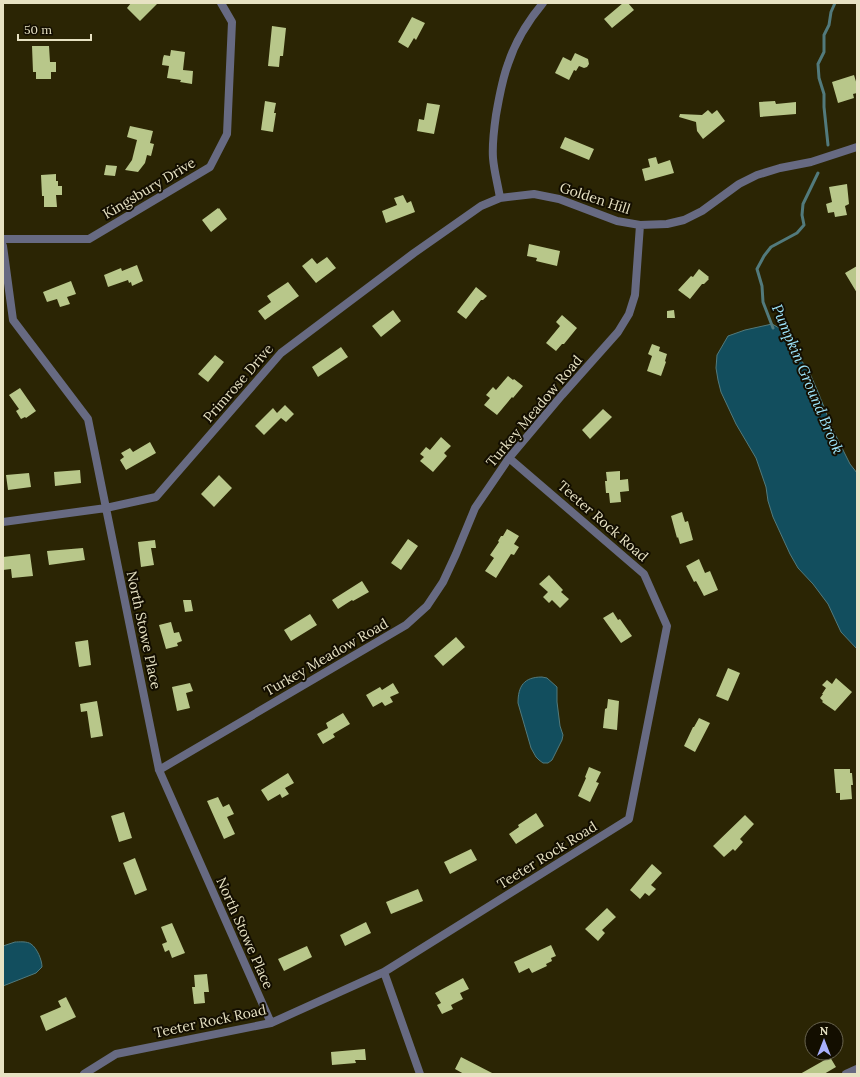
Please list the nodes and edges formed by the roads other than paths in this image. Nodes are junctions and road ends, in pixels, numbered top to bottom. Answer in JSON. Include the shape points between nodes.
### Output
{"nodes":[{"id":1,"x":221,"y":3,"type":"edge"},
{"id":2,"x":543,"y":3,"type":"edge"},
{"id":3,"x":857,"y":147,"type":"edge"},
{"id":4,"x":500,"y":198,"type":"junction"},
{"id":5,"x":640,"y":225,"type":"junction"},
{"id":6,"x":3,"y":239,"type":"edge"},
{"id":7,"x":3,"y":246,"type":"edge"},
{"id":8,"x":509,"y":458,"type":"junction"},
{"id":9,"x":106,"y":508,"type":"junction"},
{"id":10,"x":3,"y":522,"type":"edge"},
{"id":11,"x":159,"y":770,"type":"junction"},
{"id":12,"x":384,"y":972,"type":"junction"},
{"id":13,"x":271,"y":1023,"type":"junction"},
{"id":14,"x":857,"y":1069,"type":"edge"},
{"id":15,"x":84,"y":1074,"type":"edge"},
{"id":16,"x":420,"y":1074,"type":"edge"},
{"id":17,"x":846,"y":1074,"type":"edge"}],
"edges":[{"from":1,"to":6,"type":"street","name":"Kingsbury Drive","via":[[232,22],[227,134],[210,167],[90,239]]},
{"from":2,"to":4,"type":"street","via":[[520,36],[508,64],[500,95],[493,158]]},
{"from":3,"to":5,"type":"street","name":"Golden Hill","via":[[811,162],[757,175],[684,220],[667,224]]},
{"from":4,"to":5,"type":"street","name":"Golden Hill","via":[[534,194],[559,198],[617,221]]},
{"from":4,"to":9,"type":"street","name":"Primrose Drive","via":[[475,210],[280,353],[156,497]]},
{"from":5,"to":8,"type":"street","name":"Turkey Meadow Road","via":[[635,296],[629,314],[618,332]]},
{"from":7,"to":9,"type":"street","name":"North Stowe Place","via":[[13,320],[88,419]]},
{"from":8,"to":11,"type":"street","name":"Turkey Meadow Road","via":[[475,508],[443,582],[427,606],[406,625]]},
{"from":8,"to":12,"type":"street","name":"Teeter Rock Road","via":[[644,574],[668,626],[629,819]]},
{"from":9,"to":10,"type":"street","name":"Primrose Drive"},
{"from":9,"to":11,"type":"street","name":"North Stowe Place"},
{"from":11,"to":13,"type":"street","name":"North Stowe Place"},
{"from":12,"to":13,"type":"street","name":"Teeter Rock Road"},
{"from":12,"to":16,"type":"street"},
{"from":13,"to":15,"type":"street","name":"Teeter Rock Road","via":[[116,1054]]},
{"from":14,"to":17,"type":"street"}]}
